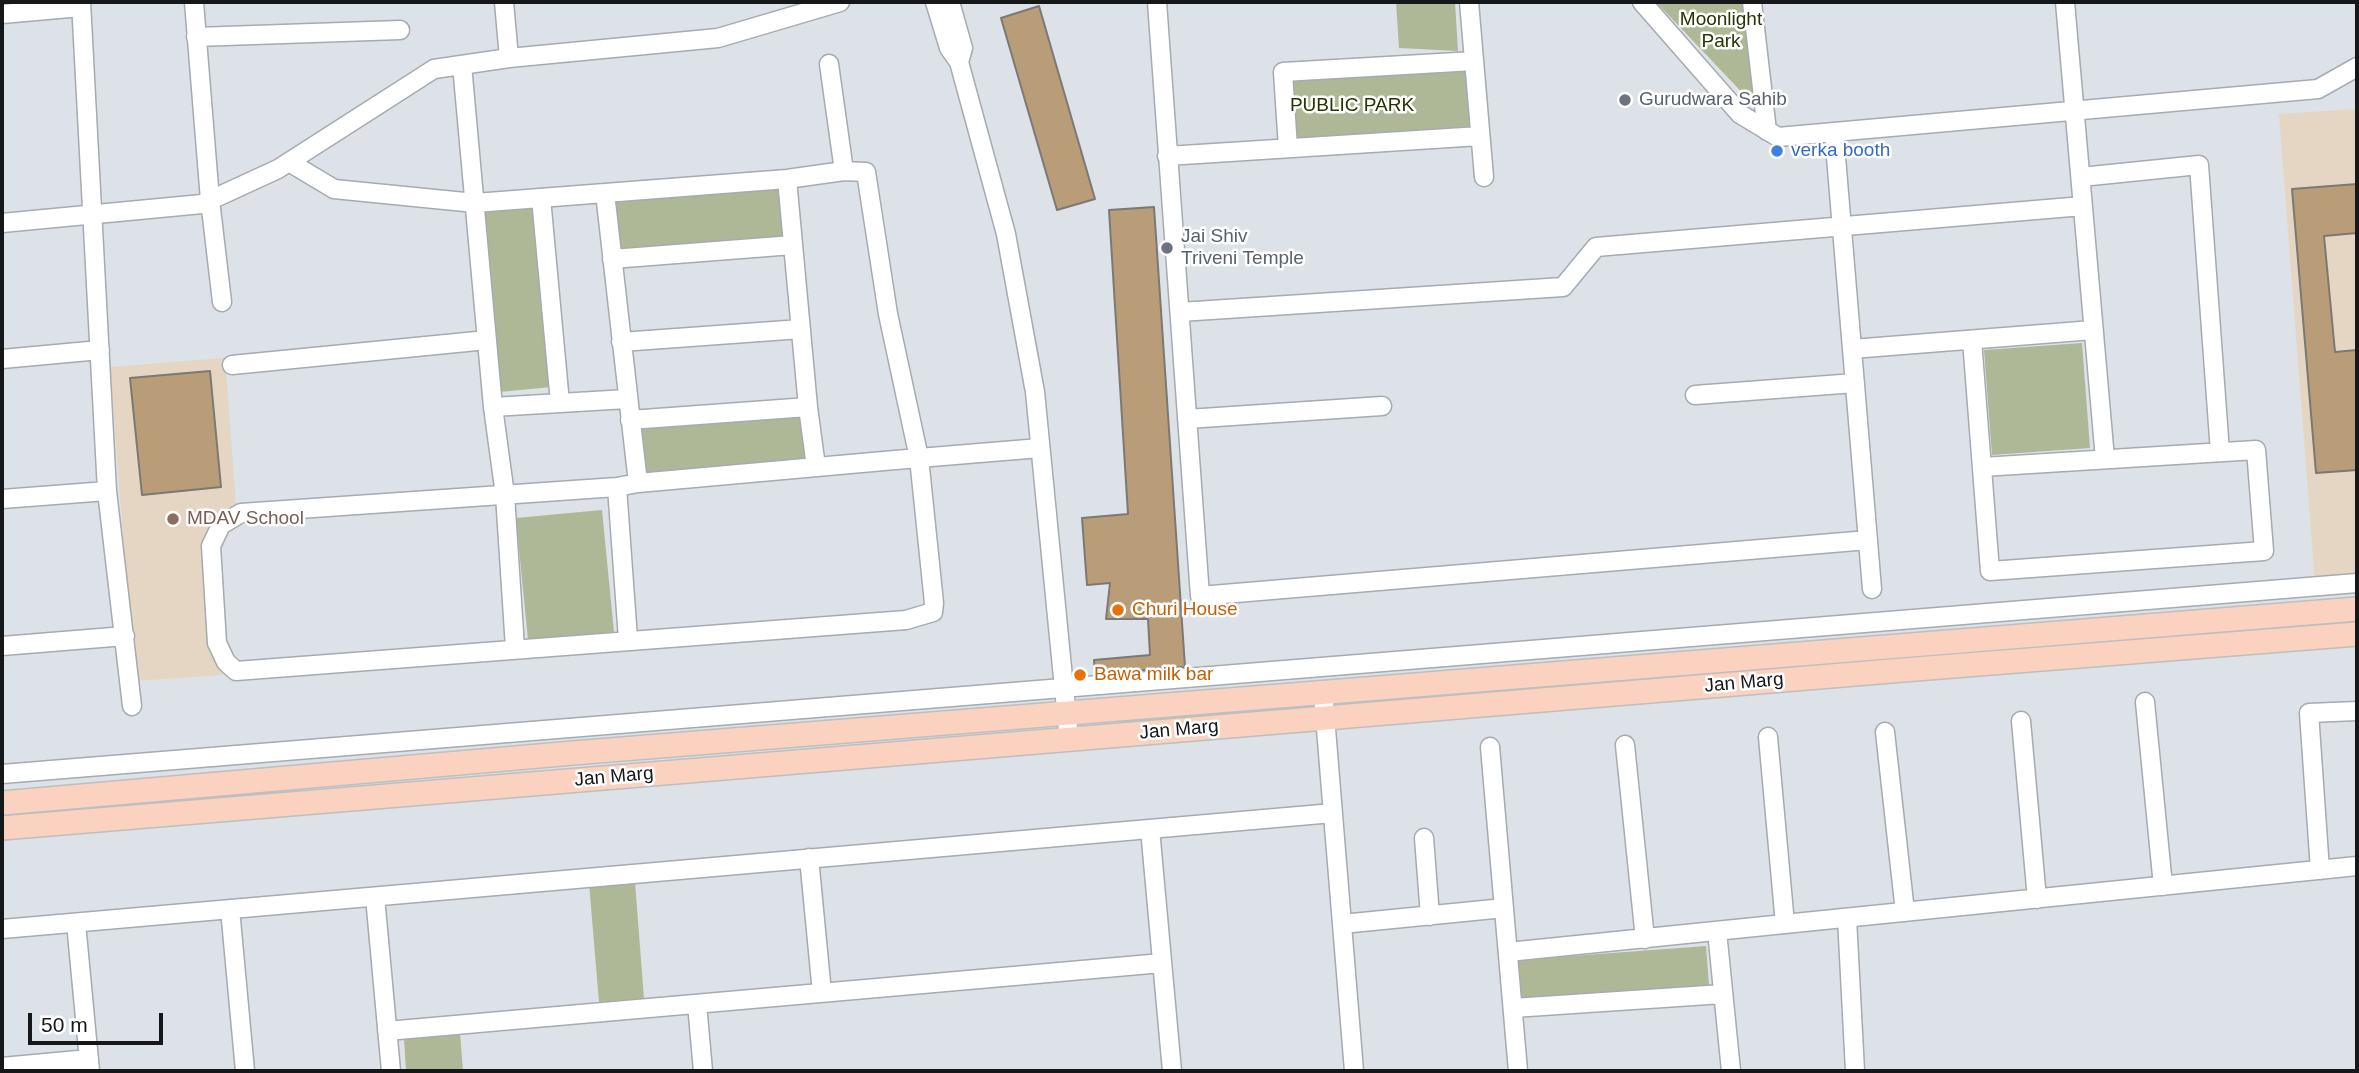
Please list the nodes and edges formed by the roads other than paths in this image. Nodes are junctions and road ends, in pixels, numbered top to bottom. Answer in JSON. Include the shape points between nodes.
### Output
{"nodes":[{"id":1,"x":194,"y":2,"type":"edge"},
{"id":2,"x":504,"y":2,"type":"edge"},
{"id":3,"x":840,"y":2,"type":"edge"},
{"id":4,"x":935,"y":2,"type":"edge"},
{"id":5,"x":950,"y":2,"type":"edge"},
{"id":6,"x":1157,"y":2,"type":"edge"},
{"id":7,"x":1469,"y":2,"type":"edge"},
{"id":8,"x":1642,"y":2,"type":"edge"},
{"id":9,"x":1752,"y":2,"type":"edge"},
{"id":10,"x":2065,"y":2,"type":"edge"},
{"id":11,"x":81,"y":4,"type":"edge"},
{"id":12,"x":2,"y":15,"type":"edge"},
{"id":13,"x":400,"y":30,"type":"dead end"},
{"id":14,"x":197,"y":37,"type":"junction"},
{"id":15,"x":509,"y":58,"type":"junction"},
{"id":16,"x":1474,"y":61,"type":"junction"},
{"id":17,"x":959,"y":62,"type":"junction"},
{"id":18,"x":829,"y":64,"type":"dead end"},
{"id":19,"x":462,"y":65,"type":"junction"},
{"id":20,"x":2357,"y":67,"type":"edge"},
{"id":21,"x":2075,"y":111,"type":"junction"},
{"id":22,"x":1767,"y":131,"type":"junction"},
{"id":23,"x":1834,"y":133,"type":"junction"},
{"id":24,"x":1480,"y":136,"type":"junction"},
{"id":25,"x":1288,"y":148,"type":"junction"},
{"id":26,"x":1167,"y":156,"type":"junction"},
{"id":27,"x":289,"y":162,"type":"junction"},
{"id":28,"x":844,"y":172,"type":"junction"},
{"id":29,"x":1484,"y":177,"type":"dead end"},
{"id":30,"x":2081,"y":177,"type":"junction"},
{"id":31,"x":787,"y":179,"type":"junction"},
{"id":32,"x":605,"y":193,"type":"junction"},
{"id":33,"x":541,"y":198,"type":"junction"},
{"id":34,"x":211,"y":200,"type":"junction"},
{"id":35,"x":475,"y":203,"type":"junction"},
{"id":36,"x":2083,"y":206,"type":"junction"},
{"id":37,"x":93,"y":216,"type":"junction"},
{"id":38,"x":2,"y":223,"type":"edge"},
{"id":39,"x":1842,"y":228,"type":"junction"},
{"id":40,"x":793,"y":245,"type":"junction"},
{"id":41,"x":612,"y":259,"type":"junction"},
{"id":42,"x":222,"y":302,"type":"dead end"},
{"id":43,"x":1180,"y":312,"type":"junction"},
{"id":44,"x":801,"y":329,"type":"junction"},
{"id":45,"x":2093,"y":330,"type":"junction"},
{"id":46,"x":487,"y":340,"type":"junction"},
{"id":47,"x":1972,"y":340,"type":"junction"},
{"id":48,"x":621,"y":342,"type":"junction"},
{"id":49,"x":1852,"y":349,"type":"junction"},
{"id":50,"x":100,"y":350,"type":"junction"},
{"id":51,"x":2,"y":359,"type":"edge"},
{"id":52,"x":232,"y":365,"type":"dead end"},
{"id":53,"x":1855,"y":383,"type":"junction"},
{"id":54,"x":1695,"y":395,"type":"dead end"},
{"id":55,"x":628,"y":400,"type":"junction"},
{"id":56,"x":560,"y":403,"type":"junction"},
{"id":57,"x":1382,"y":406,"type":"dead end"},
{"id":58,"x":493,"y":407,"type":"junction"},
{"id":59,"x":808,"y":407,"type":"junction"},
{"id":60,"x":1187,"y":419,"type":"junction"},
{"id":61,"x":630,"y":420,"type":"junction"},
{"id":62,"x":1040,"y":448,"type":"junction"},
{"id":63,"x":2220,"y":453,"type":"junction"},
{"id":64,"x":919,"y":458,"type":"junction"},
{"id":65,"x":2105,"y":460,"type":"junction"},
{"id":66,"x":816,"y":467,"type":"junction"},
{"id":67,"x":1982,"y":467,"type":"junction"},
{"id":68,"x":638,"y":483,"type":"junction"},
{"id":69,"x":617,"y":487,"type":"junction"},
{"id":70,"x":107,"y":491,"type":"junction"},
{"id":71,"x":505,"y":495,"type":"junction"},
{"id":72,"x":2,"y":499,"type":"edge"},
{"id":73,"x":1868,"y":540,"type":"junction"},
{"id":74,"x":2357,"y":583,"type":"edge"},
{"id":75,"x":1872,"y":589,"type":"dead end"},
{"id":76,"x":2357,"y":609,"type":"edge"},
{"id":77,"x":2357,"y":634,"type":"edge"},
{"id":78,"x":125,"y":636,"type":"junction"},
{"id":79,"x":628,"y":639,"type":"junction"},
{"id":80,"x":2,"y":646,"type":"edge"},
{"id":81,"x":515,"y":648,"type":"junction"},
{"id":82,"x":1064,"y":687,"type":"junction"},
{"id":83,"x":1323,"y":692,"type":"junction"},
{"id":84,"x":2145,"y":702,"type":"dead end"},
{"id":85,"x":132,"y":706,"type":"dead end"},
{"id":86,"x":2357,"y":711,"type":"edge"},
{"id":87,"x":1066,"y":713,"type":"junction"},
{"id":88,"x":1325,"y":718,"type":"junction"},
{"id":89,"x":2021,"y":721,"type":"dead end"},
{"id":90,"x":1885,"y":732,"type":"dead end"},
{"id":91,"x":1768,"y":737,"type":"dead end"},
{"id":92,"x":1069,"y":739,"type":"junction"},
{"id":93,"x":1625,"y":745,"type":"dead end"},
{"id":94,"x":1490,"y":747,"type":"dead end"},
{"id":95,"x":2,"y":774,"type":"edge"},
{"id":96,"x":2,"y":803,"type":"edge"},
{"id":97,"x":1333,"y":813,"type":"junction"},
{"id":98,"x":2,"y":828,"type":"edge"},
{"id":99,"x":1150,"y":829,"type":"junction"},
{"id":100,"x":1424,"y":838,"type":"dead end"},
{"id":101,"x":809,"y":858,"type":"junction"},
{"id":102,"x":2357,"y":866,"type":"edge"},
{"id":103,"x":2320,"y":870,"type":"junction"},
{"id":104,"x":2163,"y":886,"type":"junction"},
{"id":105,"x":375,"y":897,"type":"junction"},
{"id":106,"x":2037,"y":899,"type":"junction"},
{"id":107,"x":1504,"y":908,"type":"junction"},
{"id":108,"x":230,"y":909,"type":"junction"},
{"id":109,"x":1905,"y":912,"type":"junction"},
{"id":110,"x":1430,"y":916,"type":"junction"},
{"id":111,"x":1847,"y":918,"type":"junction"},
{"id":112,"x":76,"y":923,"type":"junction"},
{"id":113,"x":1342,"y":924,"type":"junction"},
{"id":114,"x":1785,"y":924,"type":"junction"},
{"id":115,"x":2,"y":929,"type":"edge"},
{"id":116,"x":1717,"y":931,"type":"junction"},
{"id":117,"x":1645,"y":939,"type":"junction"},
{"id":118,"x":1508,"y":952,"type":"junction"},
{"id":119,"x":1162,"y":963,"type":"junction"},
{"id":120,"x":822,"y":993,"type":"junction"},
{"id":121,"x":1723,"y":994,"type":"junction"},
{"id":122,"x":697,"y":1004,"type":"junction"},
{"id":123,"x":1513,"y":1008,"type":"junction"},
{"id":124,"x":387,"y":1031,"type":"junction"},
{"id":125,"x":89,"y":1065,"type":"edge"},
{"id":126,"x":2,"y":1067,"type":"edge"},
{"id":127,"x":244,"y":1071,"type":"edge"},
{"id":128,"x":391,"y":1071,"type":"edge"},
{"id":129,"x":703,"y":1071,"type":"edge"},
{"id":130,"x":1172,"y":1071,"type":"edge"},
{"id":131,"x":1354,"y":1071,"type":"edge"},
{"id":132,"x":1518,"y":1071,"type":"edge"},
{"id":133,"x":1731,"y":1071,"type":"edge"},
{"id":134,"x":1856,"y":1071,"type":"edge"}],
"edges":[{"from":1,"to":14,"type":"street"},
{"from":2,"to":15,"type":"street"},
{"from":3,"to":15,"type":"street","via":[[718,38]]},
{"from":4,"to":17,"type":"street","via":[[949,48]]},
{"from":5,"to":17,"type":"street","via":[[963,48]]},
{"from":6,"to":26,"type":"street"},
{"from":7,"to":16,"type":"street"},
{"from":8,"to":22,"type":"street","via":[[1740,114]]},
{"from":9,"to":22,"type":"street"},
{"from":10,"to":21,"type":"street"},
{"from":11,"to":12,"type":"street"},
{"from":11,"to":37,"type":"street"},
{"from":13,"to":14,"type":"street"},
{"from":14,"to":34,"type":"street"},
{"from":15,"to":19,"type":"street"},
{"from":16,"to":24,"type":"street"},
{"from":16,"to":25,"type":"street","via":[[1283,72]]},
{"from":17,"to":62,"type":"street","via":[[1006,234],[1035,392]]},
{"from":18,"to":28,"type":"street"},
{"from":19,"to":27,"type":"street","via":[[434,69]]},
{"from":19,"to":35,"type":"street"},
{"from":20,"to":21,"type":"street","via":[[2318,89]]},
{"from":21,"to":23,"type":"street"},
{"from":21,"to":30,"type":"street"},
{"from":22,"to":23,"type":"street","via":[[1778,138]]},
{"from":23,"to":39,"type":"street"},
{"from":24,"to":25,"type":"street"},
{"from":24,"to":29,"type":"street"},
{"from":25,"to":26,"type":"street"},
{"from":26,"to":43,"type":"street"},
{"from":27,"to":34,"type":"street"},
{"from":27,"to":35,"type":"street","via":[[334,188]]},
{"from":28,"to":31,"type":"street"},
{"from":28,"to":64,"type":"street","via":[[866,172],[888,314]]},
{"from":30,"to":36,"type":"street"},
{"from":30,"to":63,"type":"street","via":[[2199,165]]},
{"from":31,"to":32,"type":"street"},
{"from":31,"to":40,"type":"street"},
{"from":32,"to":33,"type":"street"},
{"from":32,"to":41,"type":"street"},
{"from":33,"to":35,"type":"street"},
{"from":33,"to":56,"type":"street"},
{"from":34,"to":37,"type":"street"},
{"from":34,"to":42,"type":"street"},
{"from":35,"to":46,"type":"street"},
{"from":36,"to":39,"type":"street"},
{"from":36,"to":45,"type":"street"},
{"from":37,"to":38,"type":"street"},
{"from":37,"to":50,"type":"street"},
{"from":39,"to":43,"type":"street","via":[[1596,247],[1563,286]]},
{"from":39,"to":49,"type":"street"},
{"from":40,"to":41,"type":"street"},
{"from":40,"to":44,"type":"street"},
{"from":41,"to":48,"type":"street"},
{"from":43,"to":60,"type":"street"},
{"from":44,"to":48,"type":"street"},
{"from":44,"to":59,"type":"street"},
{"from":45,"to":47,"type":"street"},
{"from":45,"to":65,"type":"street"},
{"from":46,"to":52,"type":"street"},
{"from":46,"to":58,"type":"street"},
{"from":47,"to":49,"type":"street"},
{"from":47,"to":67,"type":"street"},
{"from":48,"to":55,"type":"street"},
{"from":49,"to":53,"type":"street"},
{"from":50,"to":51,"type":"street"},
{"from":50,"to":70,"type":"street"},
{"from":53,"to":54,"type":"street"},
{"from":53,"to":73,"type":"street"},
{"from":55,"to":56,"type":"street"},
{"from":55,"to":61,"type":"street"},
{"from":56,"to":58,"type":"street"},
{"from":57,"to":60,"type":"street"},
{"from":58,"to":71,"type":"street"},
{"from":59,"to":61,"type":"street"},
{"from":59,"to":66,"type":"street"},
{"from":60,"to":73,"type":"street","via":[[1200,596]]},
{"from":61,"to":68,"type":"street"},
{"from":62,"to":64,"type":"street"},
{"from":62,"to":82,"type":"street"},
{"from":63,"to":65,"type":"street"},
{"from":63,"to":67,"type":"street","via":[[2256,450],[2264,551],[1990,571]]},
{"from":64,"to":66,"type":"street"},
{"from":64,"to":79,"type":"street","via":[[933,612],[906,620]]},
{"from":65,"to":67,"type":"street"},
{"from":66,"to":68,"type":"street"},
{"from":68,"to":69,"type":"street"},
{"from":69,"to":71,"type":"street"},
{"from":69,"to":79,"type":"street"},
{"from":70,"to":72,"type":"street"},
{"from":70,"to":78,"type":"street"},
{"from":71,"to":81,"type":"street"},
{"from":71,"to":81,"type":"street","via":[[241,513],[221,525],[211,546],[216,643],[236,671]]},
{"from":73,"to":75,"type":"street"},
{"from":74,"to":82,"type":"street"},
{"from":76,"to":83,"type":"main road","name":"Jan Marg"},
{"from":77,"to":88,"type":"main road","name":"Jan Marg"},
{"from":78,"to":80,"type":"street"},
{"from":78,"to":85,"type":"street"},
{"from":79,"to":81,"type":"street"},
{"from":82,"to":87,"type":"street"},
{"from":82,"to":95,"type":"street"},
{"from":83,"to":87,"type":"main road","name":"Jan Marg"},
{"from":83,"to":88,"type":"street"},
{"from":84,"to":104,"type":"street"},
{"from":86,"to":103,"type":"street","via":[[2309,713]]},
{"from":87,"to":92,"type":"street"},
{"from":87,"to":96,"type":"main road","name":"Jan Marg"},
{"from":88,"to":92,"type":"main road","name":"Jan Marg"},
{"from":88,"to":97,"type":"street"},
{"from":89,"to":106,"type":"street"},
{"from":90,"to":109,"type":"street"},
{"from":91,"to":114,"type":"street"},
{"from":92,"to":98,"type":"main road","name":"Jan Marg"},
{"from":93,"to":117,"type":"street"},
{"from":94,"to":107,"type":"street"},
{"from":97,"to":99,"type":"street"},
{"from":97,"to":113,"type":"street"},
{"from":99,"to":101,"type":"street"},
{"from":99,"to":119,"type":"street"},
{"from":100,"to":110,"type":"street"},
{"from":101,"to":105,"type":"street"},
{"from":101,"to":120,"type":"street"},
{"from":102,"to":103,"type":"street"},
{"from":103,"to":104,"type":"street"},
{"from":104,"to":106,"type":"street"},
{"from":105,"to":108,"type":"street"},
{"from":105,"to":124,"type":"street"},
{"from":106,"to":109,"type":"street"},
{"from":107,"to":110,"type":"street"},
{"from":107,"to":118,"type":"street"},
{"from":108,"to":112,"type":"street"},
{"from":108,"to":127,"type":"street"},
{"from":109,"to":111,"type":"street"},
{"from":110,"to":113,"type":"street"},
{"from":111,"to":114,"type":"street"},
{"from":111,"to":134,"type":"street"},
{"from":112,"to":115,"type":"street"},
{"from":112,"to":125,"type":"street"},
{"from":113,"to":131,"type":"street"},
{"from":114,"to":116,"type":"street"},
{"from":116,"to":117,"type":"street"},
{"from":116,"to":121,"type":"street"},
{"from":117,"to":118,"type":"street"},
{"from":118,"to":123,"type":"street"},
{"from":119,"to":120,"type":"street"},
{"from":119,"to":130,"type":"street"},
{"from":120,"to":122,"type":"street"},
{"from":121,"to":123,"type":"street"},
{"from":121,"to":133,"type":"street"},
{"from":122,"to":124,"type":"street"},
{"from":122,"to":129,"type":"street"},
{"from":123,"to":132,"type":"street"},
{"from":124,"to":128,"type":"street"},
{"from":125,"to":126,"type":"street"}]}
